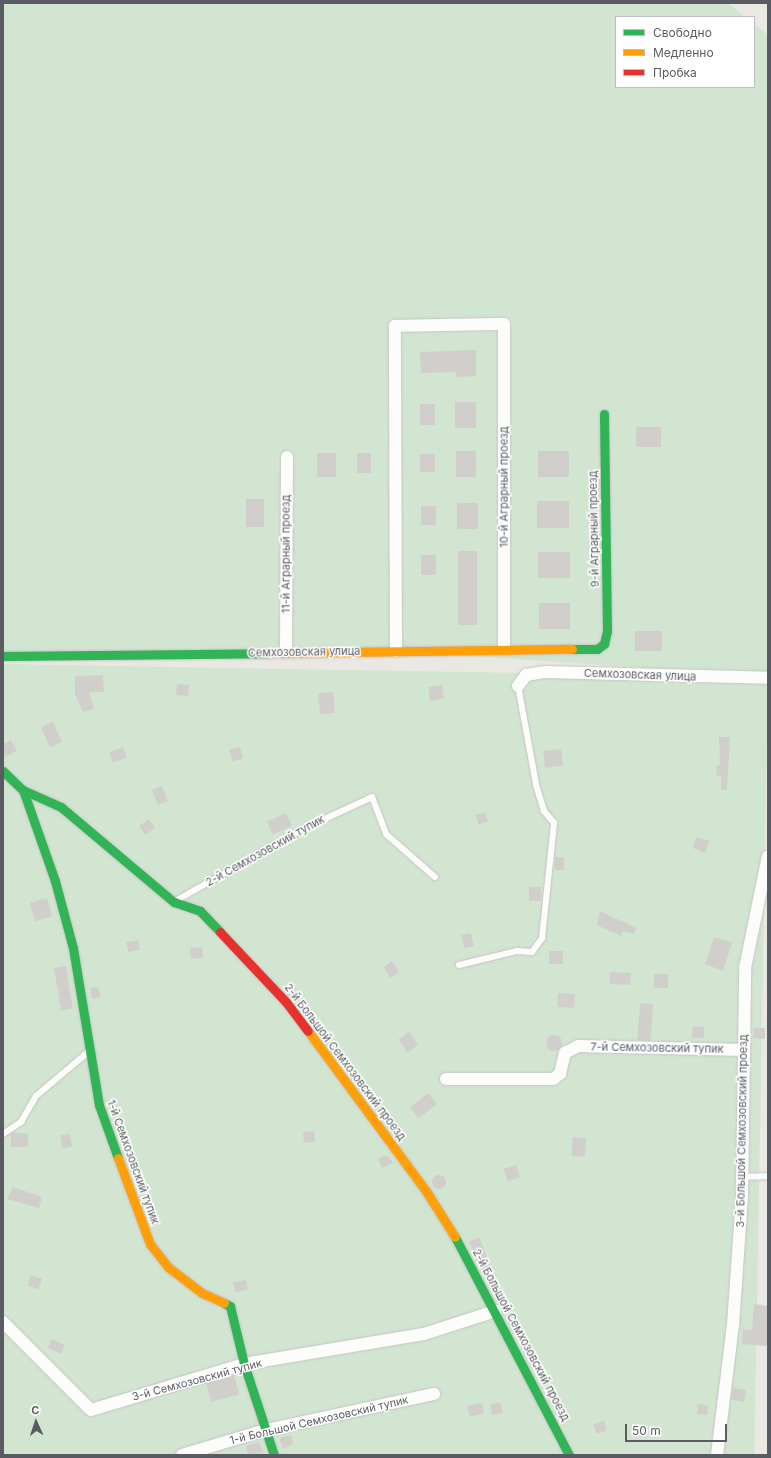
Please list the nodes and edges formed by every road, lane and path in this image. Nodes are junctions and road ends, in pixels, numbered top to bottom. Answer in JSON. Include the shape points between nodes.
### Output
{"nodes":[{"id":1,"x":604,"y":414,"type":"dead end"},
{"id":2,"x":287,"y":457,"type":"dead end"},
{"id":3,"x":604,"y":644,"type":"joint"},
{"id":4,"x":504,"y":650,"type":"junction"},
{"id":5,"x":286,"y":651,"type":"junction"},
{"id":6,"x":396,"y":651,"type":"junction"},
{"id":7,"x":3,"y":656,"type":"edge"},
{"id":8,"x":768,"y":678,"type":"edge"},
{"id":9,"x":518,"y":686,"type":"joint"},
{"id":10,"x":3,"y":771,"type":"edge"},
{"id":11,"x":23,"y":790,"type":"junction"},
{"id":12,"x":768,"y":856,"type":"edge"},
{"id":13,"x":436,"y":877,"type":"dead end"},
{"id":14,"x":174,"y":902,"type":"junction"},
{"id":15,"x":459,"y":965,"type":"dead end"},
{"id":16,"x":744,"y":1050,"type":"junction"},
{"id":17,"x":88,"y":1052,"type":"junction"},
{"id":18,"x":446,"y":1079,"type":"dead end"},
{"id":19,"x":3,"y":1134,"type":"edge"},
{"id":20,"x":768,"y":1176,"type":"edge"},
{"id":21,"x":743,"y":1177,"type":"junction"},
{"id":22,"x":495,"y":1311,"type":"junction"},
{"id":23,"x":3,"y":1322,"type":"edge"},
{"id":24,"x":244,"y":1364,"type":"junction"},
{"id":25,"x":434,"y":1394,"type":"dead end"},
{"id":26,"x":266,"y":1430,"type":"junction"},
{"id":27,"x":182,"y":1455,"type":"edge"},
{"id":28,"x":274,"y":1455,"type":"edge"},
{"id":29,"x":569,"y":1455,"type":"edge"},
{"id":30,"x":717,"y":1455,"type":"edge"}],
"edges":[{"from":1,"to":3,"type":"street","name":"9-й Аграрный проезд"},
{"from":2,"to":5,"type":"street","name":"11-й Аграрный проезд"},
{"from":3,"to":4,"type":"street","name":"Семхозовская улица","via":[[597,649]]},
{"from":4,"to":6,"type":"street","name":"Семхозовская улица"},
{"from":4,"to":6,"type":"street","name":"10-й Аграрный проезд","via":[[504,324],[395,326]]},
{"from":5,"to":6,"type":"street","name":"Семхозовская улица"},
{"from":5,"to":7,"type":"street","name":"Семхозовская улица"},
{"from":8,"to":9,"type":"street","name":"Семхозовская улица","via":[[546,672],[526,675]]},
{"from":9,"to":15,"type":"lane","via":[[536,784],[544,811],[554,823],[542,938],[532,952],[517,951]]},
{"from":10,"to":11,"type":"street","name":"2-й Большой Семхозовский проезд"},
{"from":11,"to":14,"type":"street","name":"2-й Большой Семхозовский проезд","via":[[62,807]]},
{"from":11,"to":17,"type":"street","name":"1-й Семхозовский тупик","via":[[55,881],[72,948]]},
{"from":12,"to":16,"type":"street","name":"3-й Большой Семхозовский проезд","via":[[745,968]]},
{"from":13,"to":14,"type":"lane","name":"2-й Семхозовский тупик","via":[[386,834],[372,798],[305,828]]},
{"from":14,"to":22,"type":"street","name":"2-й Большой Семхозовский проезд","via":[[200,912],[286,1002],[426,1191]]},
{"from":16,"to":18,"type":"street","name":"7-й Семхозовский тупик","via":[[578,1046],[565,1053],[560,1074],[553,1079]]},
{"from":16,"to":21,"type":"street","name":"3-й Большой Семхозовский проезд"},
{"from":17,"to":19,"type":"lane","via":[[36,1096],[21,1122]]},
{"from":17,"to":24,"type":"street","name":"1-й Семхозовский тупик","via":[[99,1105],[150,1244],[168,1267],[202,1293],[230,1306]]},
{"from":20,"to":21,"type":"lane"},
{"from":21,"to":30,"type":"street","name":"3-й Большой Семхозовский проезд","via":[[733,1325]]},
{"from":22,"to":24,"type":"street","name":"3-й Семхозовский тупик","via":[[424,1334]]},
{"from":22,"to":29,"type":"street","name":"2-й Большой Семхозовский проезд"},
{"from":23,"to":24,"type":"street","name":"3-й Семхозовский тупик","via":[[91,1410]]},
{"from":24,"to":26,"type":"street","name":"1-й Семхозовский тупик"},
{"from":25,"to":26,"type":"street","name":"1-й Большой Семхозовский тупик"},
{"from":26,"to":27,"type":"street","name":"1-й Большой Семхозовский тупик"},
{"from":26,"to":28,"type":"street","name":"1-й Семхозовский тупик"}]}
